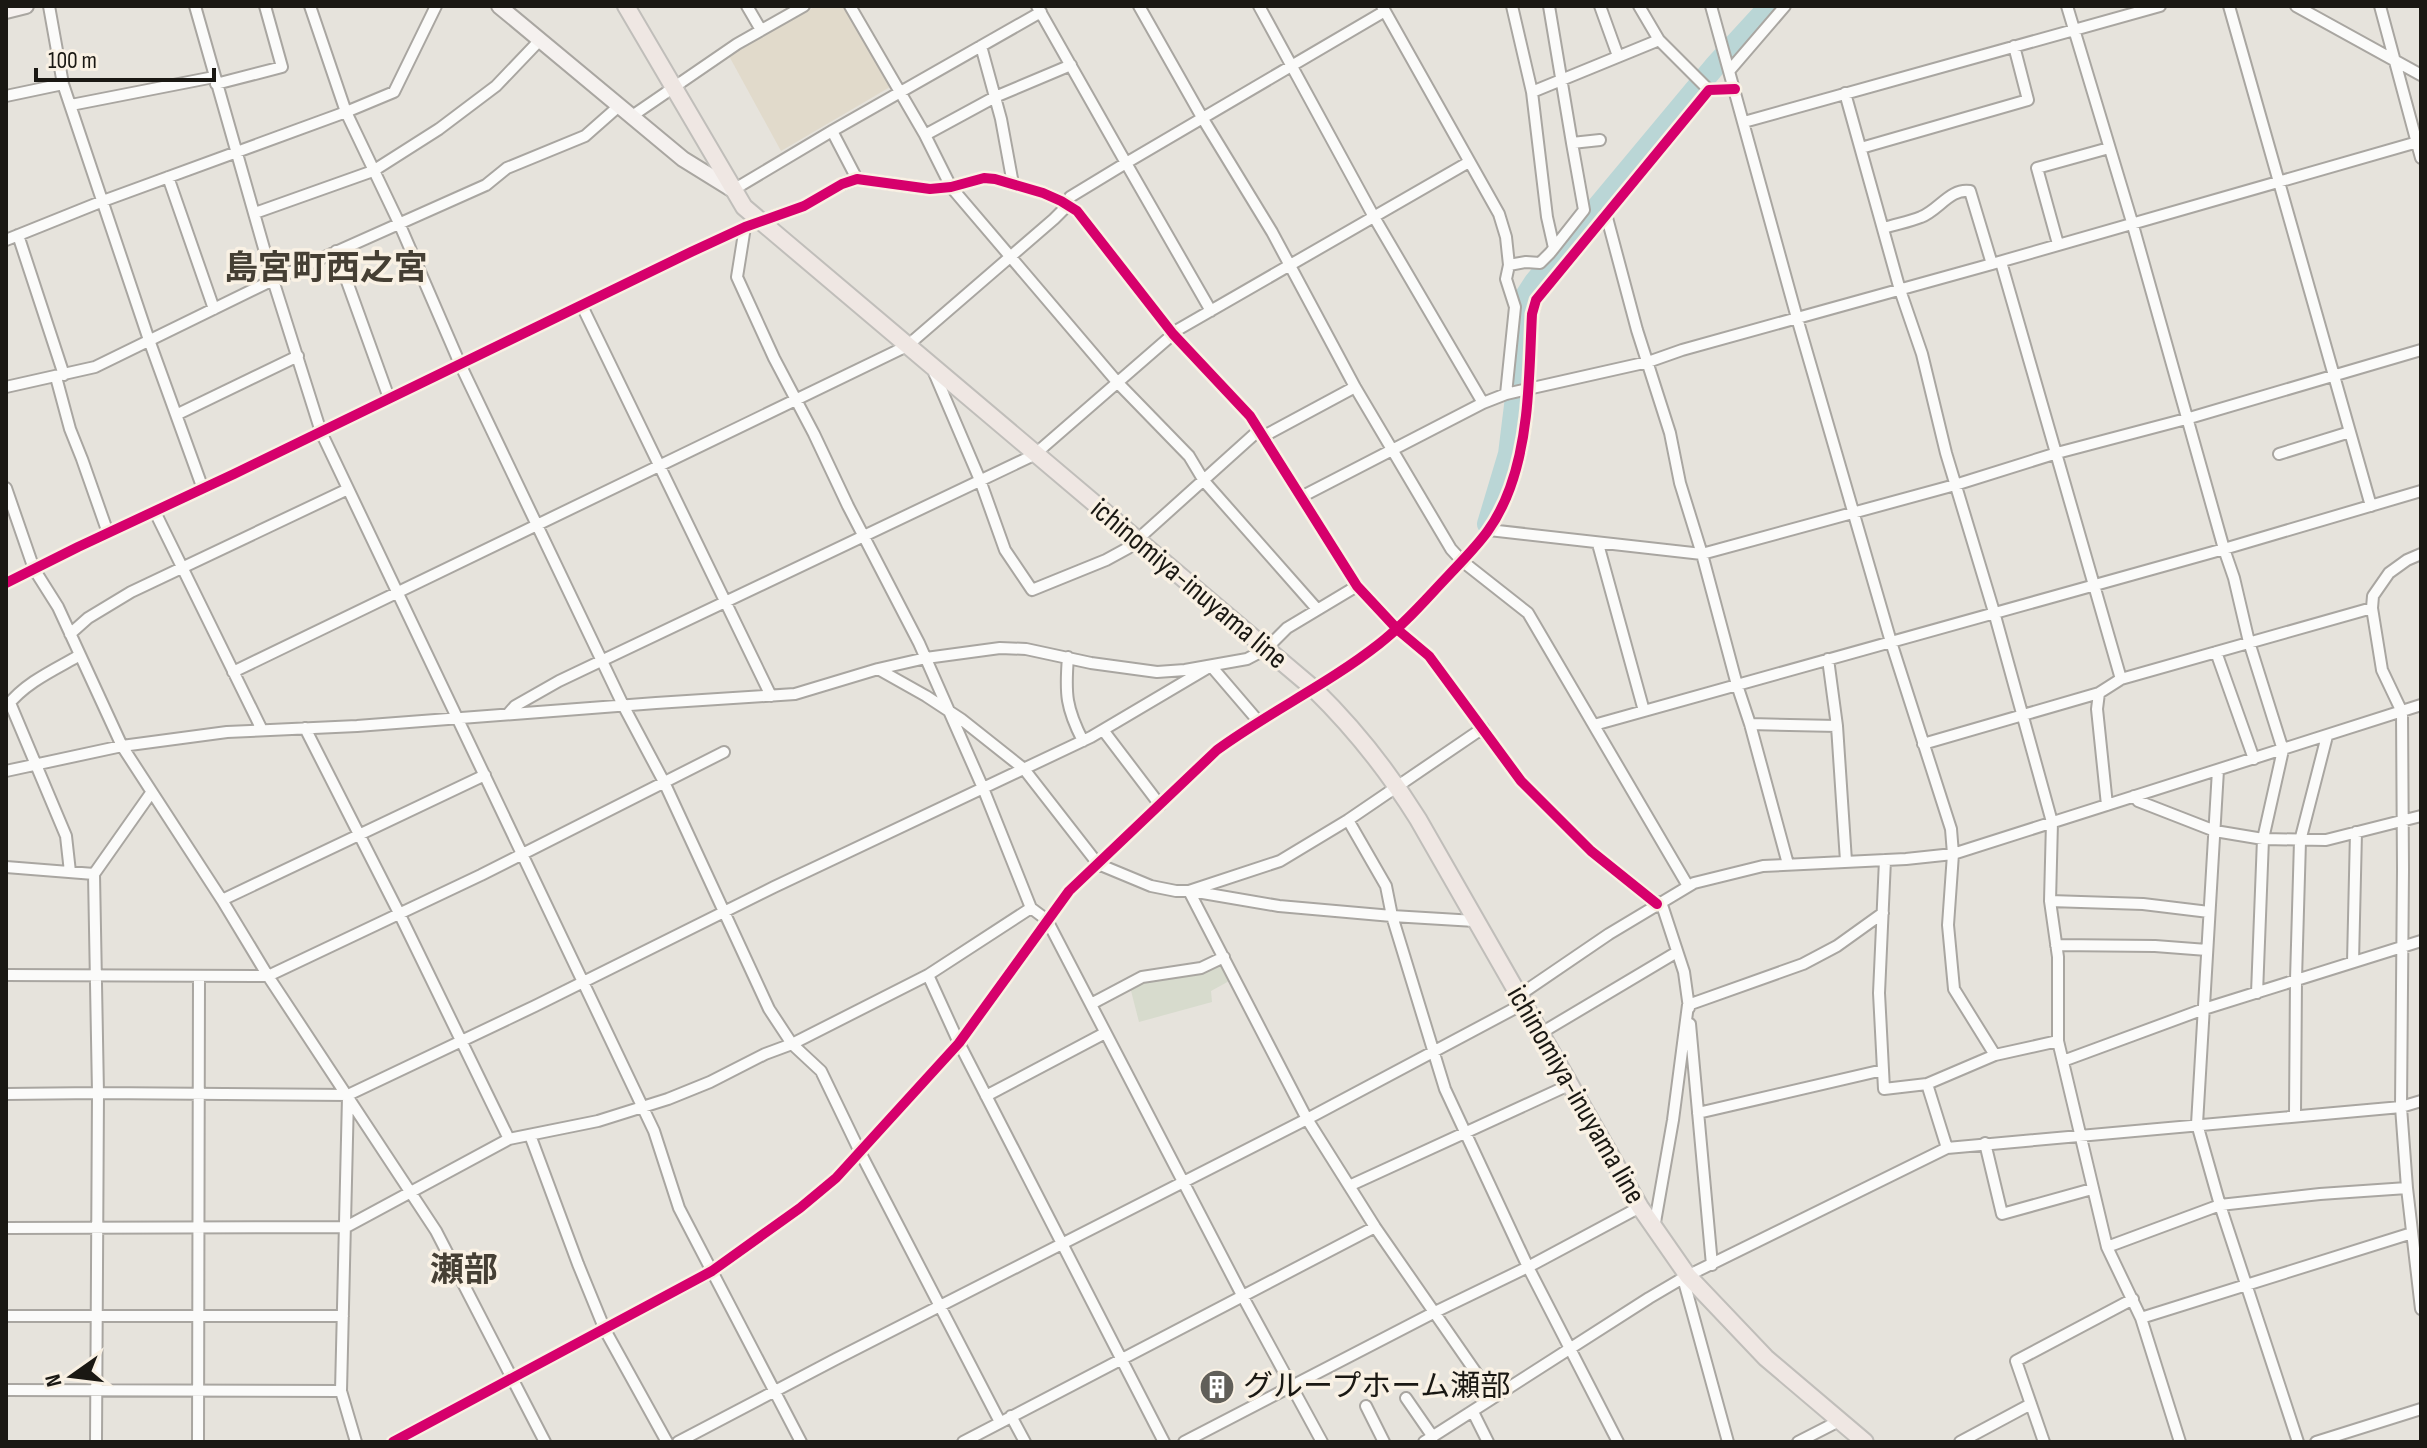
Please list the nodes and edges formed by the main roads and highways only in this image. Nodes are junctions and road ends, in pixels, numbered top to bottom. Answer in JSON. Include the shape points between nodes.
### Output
{"nodes":[{"id":1,"x":626,"y":6,"type":"edge"},
{"id":2,"x":1865,"y":1442,"type":"edge"}],
"edges":[{"from":1,"to":2,"type":"main road","name":"ichinomiya-inuyama line","via":[[753,225],[907,346],[1345,720],[1398,786],[1640,1207],[1686,1277],[1766,1358]]}]}
